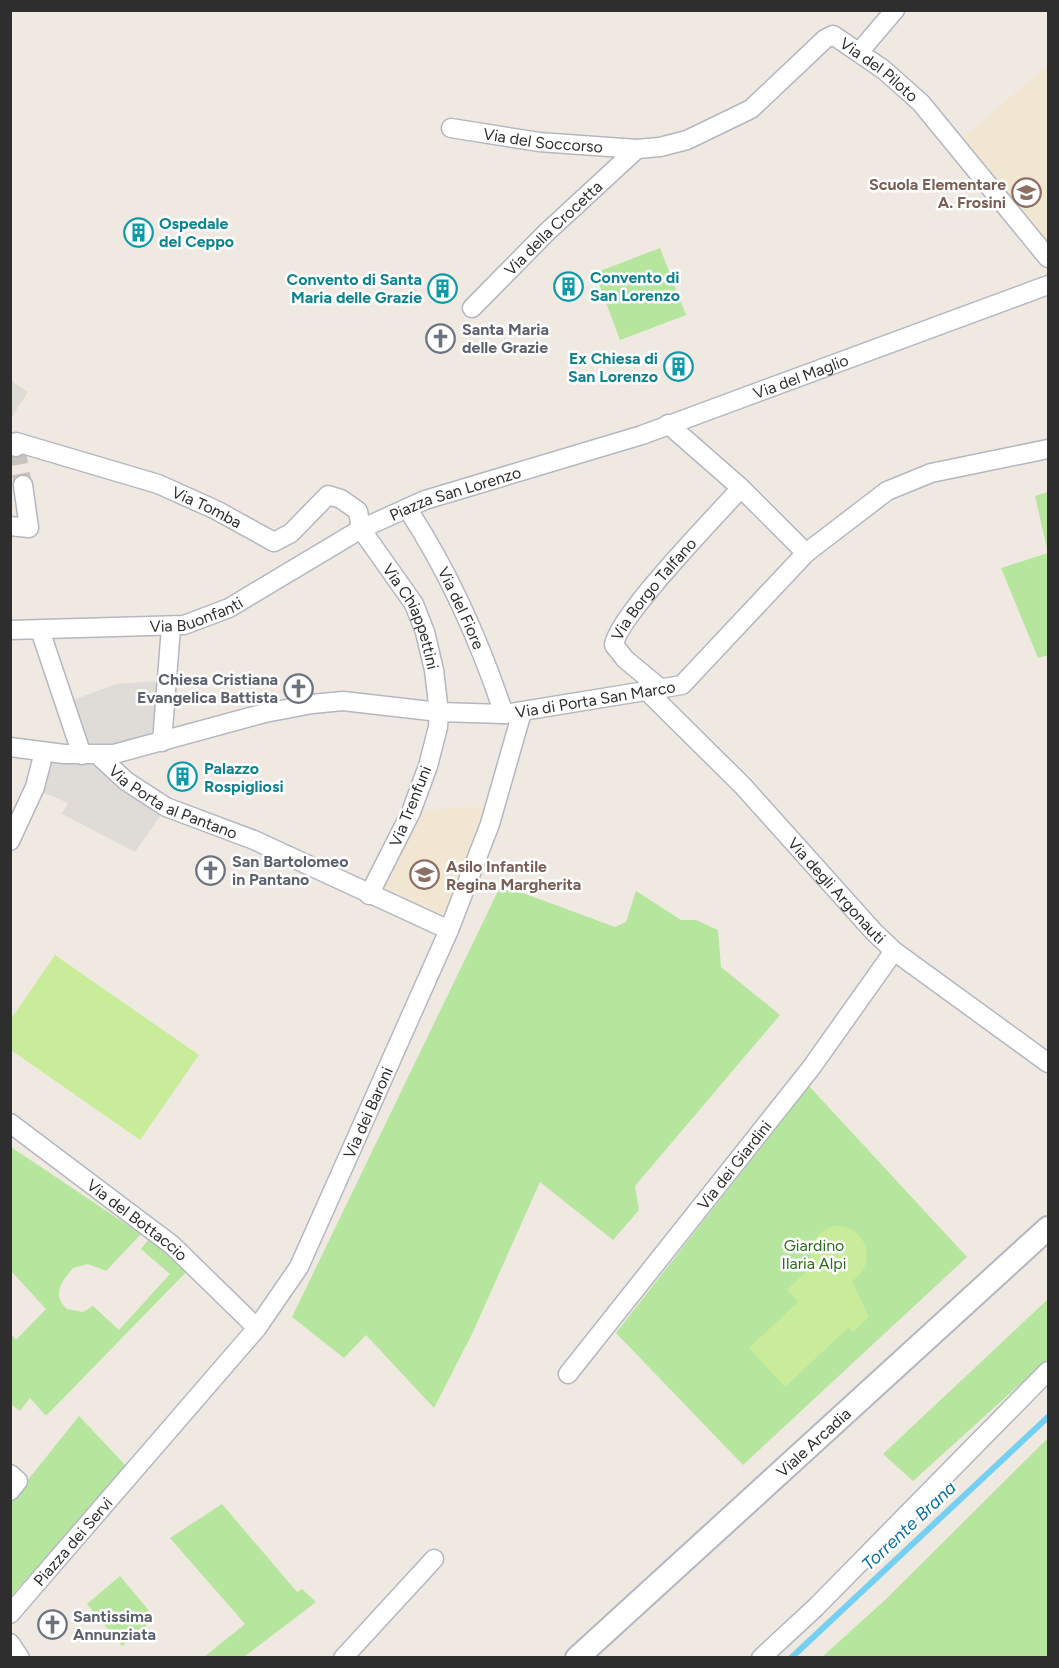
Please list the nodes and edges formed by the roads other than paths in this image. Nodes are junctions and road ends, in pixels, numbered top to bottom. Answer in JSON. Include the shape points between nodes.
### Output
{"nodes":[{"id":1,"x":895,"y":10,"type":"edge"},
{"id":2,"x":860,"y":51,"type":"junction"},
{"id":3,"x":451,"y":128,"type":"dead end"},
{"id":4,"x":637,"y":148,"type":"junction"},
{"id":5,"x":1048,"y":258,"type":"edge"},
{"id":6,"x":1048,"y":285,"type":"edge"},
{"id":7,"x":472,"y":309,"type":"dead end"},
{"id":8,"x":668,"y":424,"type":"junction"},
{"id":9,"x":16,"y":444,"type":"dead end"},
{"id":10,"x":1048,"y":449,"type":"edge"},
{"id":11,"x":552,"y":464,"type":"joint"},
{"id":12,"x":23,"y":485,"type":"tunnel mouth"},
{"id":13,"x":741,"y":488,"type":"junction"},
{"id":14,"x":407,"y":508,"type":"junction"},
{"id":15,"x":10,"y":526,"type":"edge"},
{"id":16,"x":361,"y":529,"type":"junction"},
{"id":17,"x":806,"y":553,"type":"junction"},
{"id":18,"x":171,"y":627,"type":"junction"},
{"id":19,"x":10,"y":630,"type":"edge"},
{"id":20,"x":40,"y":630,"type":"junction"},
{"id":21,"x":655,"y":691,"type":"junction"},
{"id":22,"x":439,"y":712,"type":"junction"},
{"id":23,"x":513,"y":713,"type":"junction"},
{"id":24,"x":167,"y":741,"type":"junction"},
{"id":25,"x":10,"y":747,"type":"edge"},
{"id":26,"x":44,"y":752,"type":"junction"},
{"id":27,"x":90,"y":755,"type":"junction"},
{"id":28,"x":11,"y":839,"type":"edge"},
{"id":29,"x":369,"y":895,"type":"junction"},
{"id":30,"x":449,"y":930,"type":"junction"},
{"id":31,"x":894,"y":951,"type":"junction"},
{"id":32,"x":1048,"y":1063,"type":"edge"},
{"id":33,"x":10,"y":1123,"type":"edge"},
{"id":34,"x":1048,"y":1228,"type":"edge"},
{"id":35,"x":257,"y":1328,"type":"junction"},
{"id":36,"x":1048,"y":1371,"type":"edge"},
{"id":37,"x":568,"y":1374,"type":"dead end"},
{"id":38,"x":134,"y":1469,"type":"joint"},
{"id":39,"x":434,"y":1559,"type":"dead end"},
{"id":40,"x":10,"y":1614,"type":"edge"},
{"id":41,"x":10,"y":1644,"type":"edge"},
{"id":42,"x":20,"y":1658,"type":"edge"},
{"id":43,"x":343,"y":1658,"type":"edge"},
{"id":44,"x":577,"y":1658,"type":"edge"},
{"id":45,"x":761,"y":1658,"type":"edge"}],
"edges":[{"from":1,"to":2,"type":"street"},
{"from":2,"to":4,"type":"street","name":"Via del Piloto","via":[[837,36],[830,36],[752,109],[687,140]]},
{"from":2,"to":5,"type":"street","name":"Via del Piloto","via":[[921,103]]},
{"from":3,"to":4,"type":"street","name":"Via del Soccorso","via":[[539,142]]},
{"from":4,"to":7,"type":"street","name":"Via della Crocetta","via":[[546,232]]},
{"from":6,"to":8,"type":"street","name":"Via del Maglio"},
{"from":8,"to":11,"type":"street","name":"Via del Maglio"},
{"from":8,"to":13,"type":"street"},
{"from":9,"to":16,"type":"street","name":"Via Tomba","via":[[158,484],[216,510],[271,542],[291,533],[328,495],[358,511]]},
{"from":10,"to":17,"type":"street","name":"Via di Porta San Marco","via":[[910,480],[875,499]]},
{"from":11,"to":14,"type":"street","name":"Piazza San Lorenzo","via":[[512,473]]},
{"from":12,"to":15,"type":"street","via":[[29,528]]},
{"from":13,"to":17,"type":"street"},
{"from":13,"to":21,"type":"street","name":"Via Borgo Talfano","via":[[646,593],[615,635],[614,645]]},
{"from":14,"to":16,"type":"street","name":"Piazza San Lorenzo"},
{"from":14,"to":23,"type":"street","name":"Via del Fiore","via":[[428,540]]},
{"from":16,"to":18,"type":"street","name":"Via Buonfanti","via":[[229,608]]},
{"from":16,"to":22,"type":"street","name":"Via Chiappettini","via":[[414,604],[430,651]]},
{"from":17,"to":21,"type":"street","name":"Via di Porta San Marco","via":[[694,674],[682,684]]},
{"from":18,"to":20,"type":"street","name":"Via Buonfanti"},
{"from":18,"to":24,"type":"street"},
{"from":19,"to":20,"type":"street","name":"Via Buonfanti"},
{"from":20,"to":27,"type":"street"},
{"from":21,"to":23,"type":"street","name":"Via di Porta San Marco"},
{"from":21,"to":31,"type":"street","name":"Via degli Argonauti"},
{"from":22,"to":23,"type":"street","name":"Via di Porta San Marco"},
{"from":22,"to":24,"type":"street","name":"Via di Porta San Marco","via":[[366,702],[312,704],[265,712]]},
{"from":22,"to":29,"type":"street","name":"Via Trenfuni","via":[[430,756],[411,812]]},
{"from":23,"to":30,"type":"street","name":"Via dei Baroni","via":[[489,824]]},
{"from":24,"to":27,"type":"street","name":"Via di Porta San Marco","via":[[121,753]]},
{"from":25,"to":26,"type":"street","name":"Via di Porta San Marco"},
{"from":26,"to":27,"type":"street","name":"Via di Porta San Marco"},
{"from":26,"to":28,"type":"street","via":[[35,787]]},
{"from":27,"to":29,"type":"street","name":"Via Porta al Pantano","via":[[166,807],[255,840]]},
{"from":29,"to":30,"type":"street","name":"Via Porta al Pantano"},
{"from":30,"to":35,"type":"street","name":"Via dei Baroni","via":[[299,1267]]},
{"from":31,"to":32,"type":"street","name":"Via degli Argonauti"},
{"from":31,"to":37,"type":"street","name":"Via dei Giardini","via":[[811,1068]]},
{"from":33,"to":35,"type":"street","name":"Via del Bottaccio","via":[[172,1245]]},
{"from":34,"to":44,"type":"street","name":"Viale Arcadia"},
{"from":35,"to":38,"type":"street","name":"Via dei Baroni"},
{"from":36,"to":45,"type":"street"},
{"from":38,"to":40,"type":"street","name":"Piazza dei Servi"},
{"from":39,"to":43,"type":"street"},
{"from":41,"to":42,"type":"street"}]}
